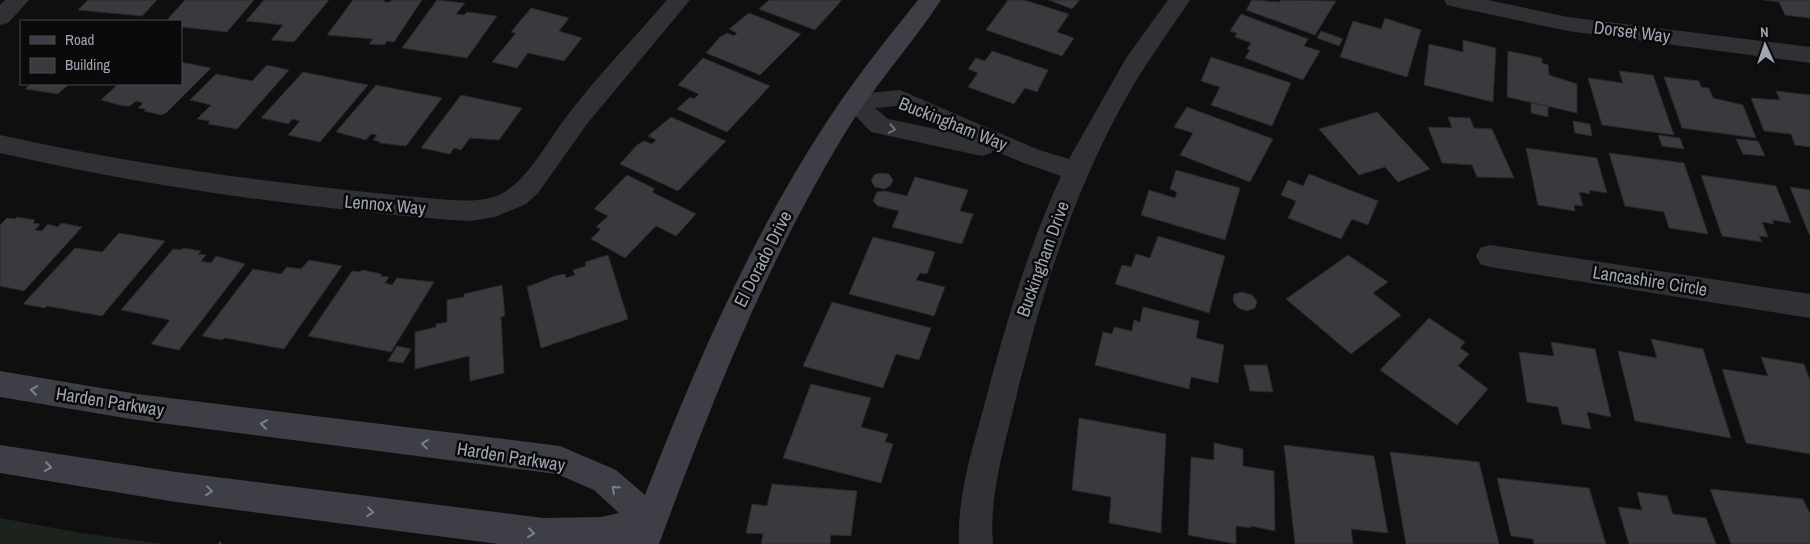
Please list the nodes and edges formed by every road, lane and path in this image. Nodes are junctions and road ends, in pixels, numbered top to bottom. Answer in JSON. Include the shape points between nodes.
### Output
{"nodes":[{"id":1,"x":18,"y":0,"type":"edge"},
{"id":2,"x":930,"y":0,"type":"edge"},
{"id":3,"x":1179,"y":0,"type":"edge"},
{"id":4,"x":1455,"y":0,"type":"edge"},
{"id":5,"x":673,"y":1,"type":"edge"},
{"id":6,"x":0,"y":18,"type":"edge"},
{"id":7,"x":1810,"y":54,"type":"edge"},
{"id":8,"x":853,"y":101,"type":"junction"},
{"id":9,"x":0,"y":144,"type":"edge"},
{"id":10,"x":1076,"y":171,"type":"junction"},
{"id":11,"x":1490,"y":256,"type":"dead end"},
{"id":12,"x":1810,"y":306,"type":"edge"},
{"id":13,"x":0,"y":384,"type":"edge"},
{"id":14,"x":0,"y":459,"type":"edge"},
{"id":15,"x":647,"y":533,"type":"edge"},
{"id":16,"x":976,"y":544,"type":"edge"}],
"edges":[{"from":1,"to":6,"type":"street"},
{"from":2,"to":8,"type":"street","name":"El Dorado Drive"},
{"from":3,"to":10,"type":"street","name":"Buckingham Drive","via":[[1145,46]]},
{"from":4,"to":7,"type":"street","name":"Dorset Way","via":[[1568,24]]},
{"from":5,"to":9,"type":"street","name":"Lennox Way","via":[[578,118],[529,186],[517,197],[495,207],[450,210],[278,193],[119,168]]},
{"from":8,"to":10,"type":"street","name":"Buckingham Way","one_way":true,"via":[[880,126],[1030,156]]},
{"from":8,"to":15,"type":"street","name":"El Dorado Drive","via":[[793,199],[752,278],[706,380]]},
{"from":10,"to":16,"type":"street","name":"Buckingham Drive","via":[[1038,266],[1018,329],[976,516]]},
{"from":11,"to":12,"type":"street","name":"Lancashire Circle"},
{"from":15,"to":13,"type":"street","name":"Harden Parkway","one_way":true,"via":[[605,480],[560,460],[137,407]]},
{"from":14,"to":15,"type":"street","one_way":true,"via":[[176,487],[543,534]]}]}
